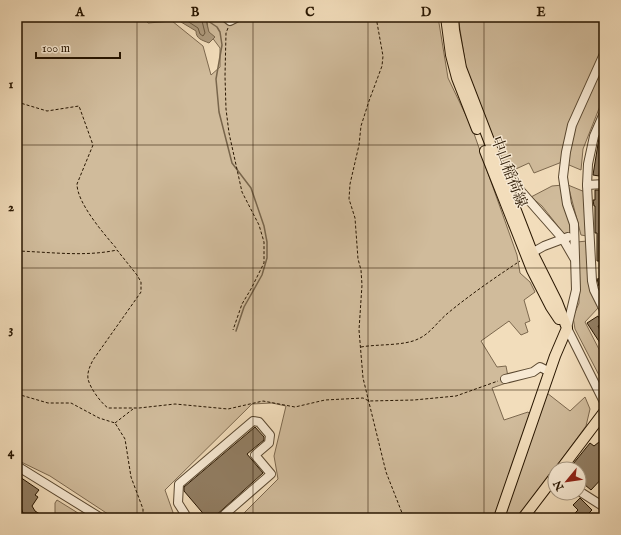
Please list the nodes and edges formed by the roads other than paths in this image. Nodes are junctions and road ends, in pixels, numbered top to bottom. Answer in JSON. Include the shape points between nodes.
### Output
{"nodes":[{"id":1,"x":238,"y":17,"type":"edge"},
{"id":2,"x":446,"y":17,"type":"edge"},
{"id":3,"x":453,"y":17,"type":"edge"},
{"id":4,"x":228,"y":19,"type":"edge"},
{"id":5,"x":604,"y":54,"type":"edge"},
{"id":6,"x":604,"y":113,"type":"edge"},
{"id":7,"x":504,"y":179,"type":"junction"},
{"id":8,"x":604,"y":184,"type":"edge"},
{"id":9,"x":587,"y":185,"type":"junction"},
{"id":10,"x":574,"y":236,"type":"junction"},
{"id":11,"x":590,"y":238,"type":"junction"},
{"id":12,"x":564,"y":239,"type":"junction"},
{"id":13,"x":529,"y":254,"type":"junction"},
{"id":14,"x":575,"y":260,"type":"junction"},
{"id":15,"x":602,"y":296,"type":"edge"},
{"id":16,"x":604,"y":310,"type":"edge"},
{"id":17,"x":567,"y":328,"type":"junction"},
{"id":18,"x":550,"y":372,"type":"junction"},
{"id":19,"x":505,"y":379,"type":"road end"},
{"id":20,"x":604,"y":402,"type":"edge"},
{"id":21,"x":604,"y":412,"type":"edge"},
{"id":22,"x":566,"y":461,"type":"edge"},
{"id":23,"x":17,"y":466,"type":"edge"},
{"id":24,"x":547,"y":487,"type":"edge"},
{"id":25,"x":587,"y":496,"type":"edge"},
{"id":26,"x":604,"y":507,"type":"edge"},
{"id":27,"x":101,"y":518,"type":"edge"},
{"id":28,"x":186,"y":518,"type":"edge"},
{"id":29,"x":223,"y":518,"type":"edge"},
{"id":30,"x":498,"y":518,"type":"edge"},
{"id":31,"x":523,"y":518,"type":"edge"}],
"edges":[{"from":1,"to":4,"type":"street"},
{"from":2,"to":13,"type":"main road","name":"中山稲荷線","via":[[457,78]]},
{"from":3,"to":7,"type":"main road","name":"中山稲荷線","via":[[461,68]]},
{"from":5,"to":10,"type":"street","via":[[572,125],[566,152],[563,176],[565,194],[574,224]]},
{"from":6,"to":9,"type":"street","via":[[594,136]]},
{"from":7,"to":12,"type":"street","via":[[512,181]]},
{"from":7,"to":13,"type":"main road","name":"中山稲荷線"},
{"from":8,"to":9,"type":"street"},
{"from":9,"to":11,"type":"street"},
{"from":10,"to":11,"type":"street"},
{"from":10,"to":12,"type":"street"},
{"from":10,"to":14,"type":"street"},
{"from":11,"to":15,"type":"street","via":[[592,281],[594,290]]},
{"from":12,"to":13,"type":"street"},
{"from":12,"to":14,"type":"street"},
{"from":13,"to":17,"type":"main road","name":"中山稲荷線","via":[[551,307]]},
{"from":14,"to":17,"type":"street","via":[[576,290]]},
{"from":15,"to":16,"type":"street"},
{"from":17,"to":18,"type":"main road"},
{"from":17,"to":20,"type":"street"},
{"from":18,"to":19,"type":"street","via":[[540,367],[533,372]]},
{"from":18,"to":30,"type":"main road"},
{"from":21,"to":22,"type":"main road"},
{"from":23,"to":27,"type":"street"},
{"from":24,"to":31,"type":"main road"},
{"from":25,"to":26,"type":"street"},
{"from":28,"to":29,"type":"street","via":[[178,503],[179,484],[253,421],[259,422],[270,435],[269,443],[254,455],[271,474]]}]}
